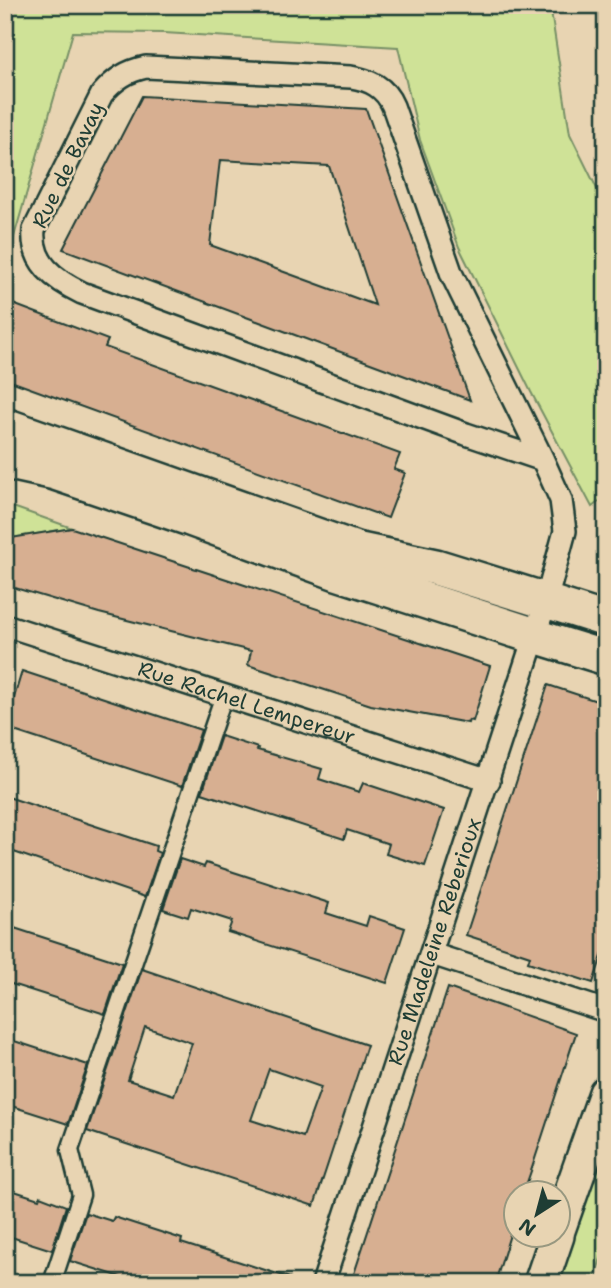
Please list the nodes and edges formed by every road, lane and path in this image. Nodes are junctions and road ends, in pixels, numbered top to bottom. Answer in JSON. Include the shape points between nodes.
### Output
{"nodes":[{"id":1,"x":5,"y":426,"type":"edge"},
{"id":2,"x":543,"y":460,"type":"junction"},
{"id":3,"x":5,"y":461,"type":"edge"},
{"id":4,"x":547,"y":601,"type":"junction"},
{"id":5,"x":606,"y":620,"type":"edge"},
{"id":6,"x":5,"y":625,"type":"edge"},
{"id":7,"x":535,"y":636,"type":"junction"},
{"id":8,"x":606,"y":658,"type":"edge"},
{"id":9,"x":224,"y":695,"type":"junction"},
{"id":10,"x":489,"y":781,"type":"junction"},
{"id":11,"x":432,"y":954,"type":"junction"},
{"id":12,"x":606,"y":1012,"type":"edge"},
{"id":13,"x":606,"y":1093,"type":"edge"},
{"id":14,"x":572,"y":1190,"type":"edge"},
{"id":15,"x":552,"y":1250,"type":"edge"},
{"id":16,"x":52,"y":1283,"type":"edge"},
{"id":17,"x":323,"y":1283,"type":"edge"},
{"id":18,"x":541,"y":1283,"type":"edge"}],
"edges":[{"from":1,"to":4,"type":"highway","via":[[356,550],[436,566]]},
{"from":2,"to":2,"type":"street","name":"Rue de Bavay","via":[[452,275],[385,92],[369,81],[351,77],[146,67],[112,82],[34,230],[36,253],[53,276],[82,293]]},
{"from":2,"to":4,"type":"street","name":"Rue de Bavay","via":[[561,500],[565,531]]},
{"from":3,"to":7,"type":"highway","via":[[55,472]]},
{"from":4,"to":5,"type":"main road"},
{"from":4,"to":7,"type":"street","name":"Rue Madeleine Reberioux"},
{"from":6,"to":9,"type":"street","name":"Rue Rachel Lempereur"},
{"from":7,"to":8,"type":"main road"},
{"from":7,"to":10,"type":"street","name":"Rue Madeleine Reberioux"},
{"from":9,"to":10,"type":"street","name":"Rue Rachel Lempereur"},
{"from":9,"to":16,"type":"street","via":[[70,1150],[81,1195]]},
{"from":10,"to":11,"type":"street","name":"Rue Madeleine Reberioux"},
{"from":11,"to":12,"type":"street"},
{"from":11,"to":17,"type":"street","name":"Rue Madeleine Reberioux"},
{"from":13,"to":14,"type":"main road"},
{"from":15,"to":18,"type":"main road"}]}
